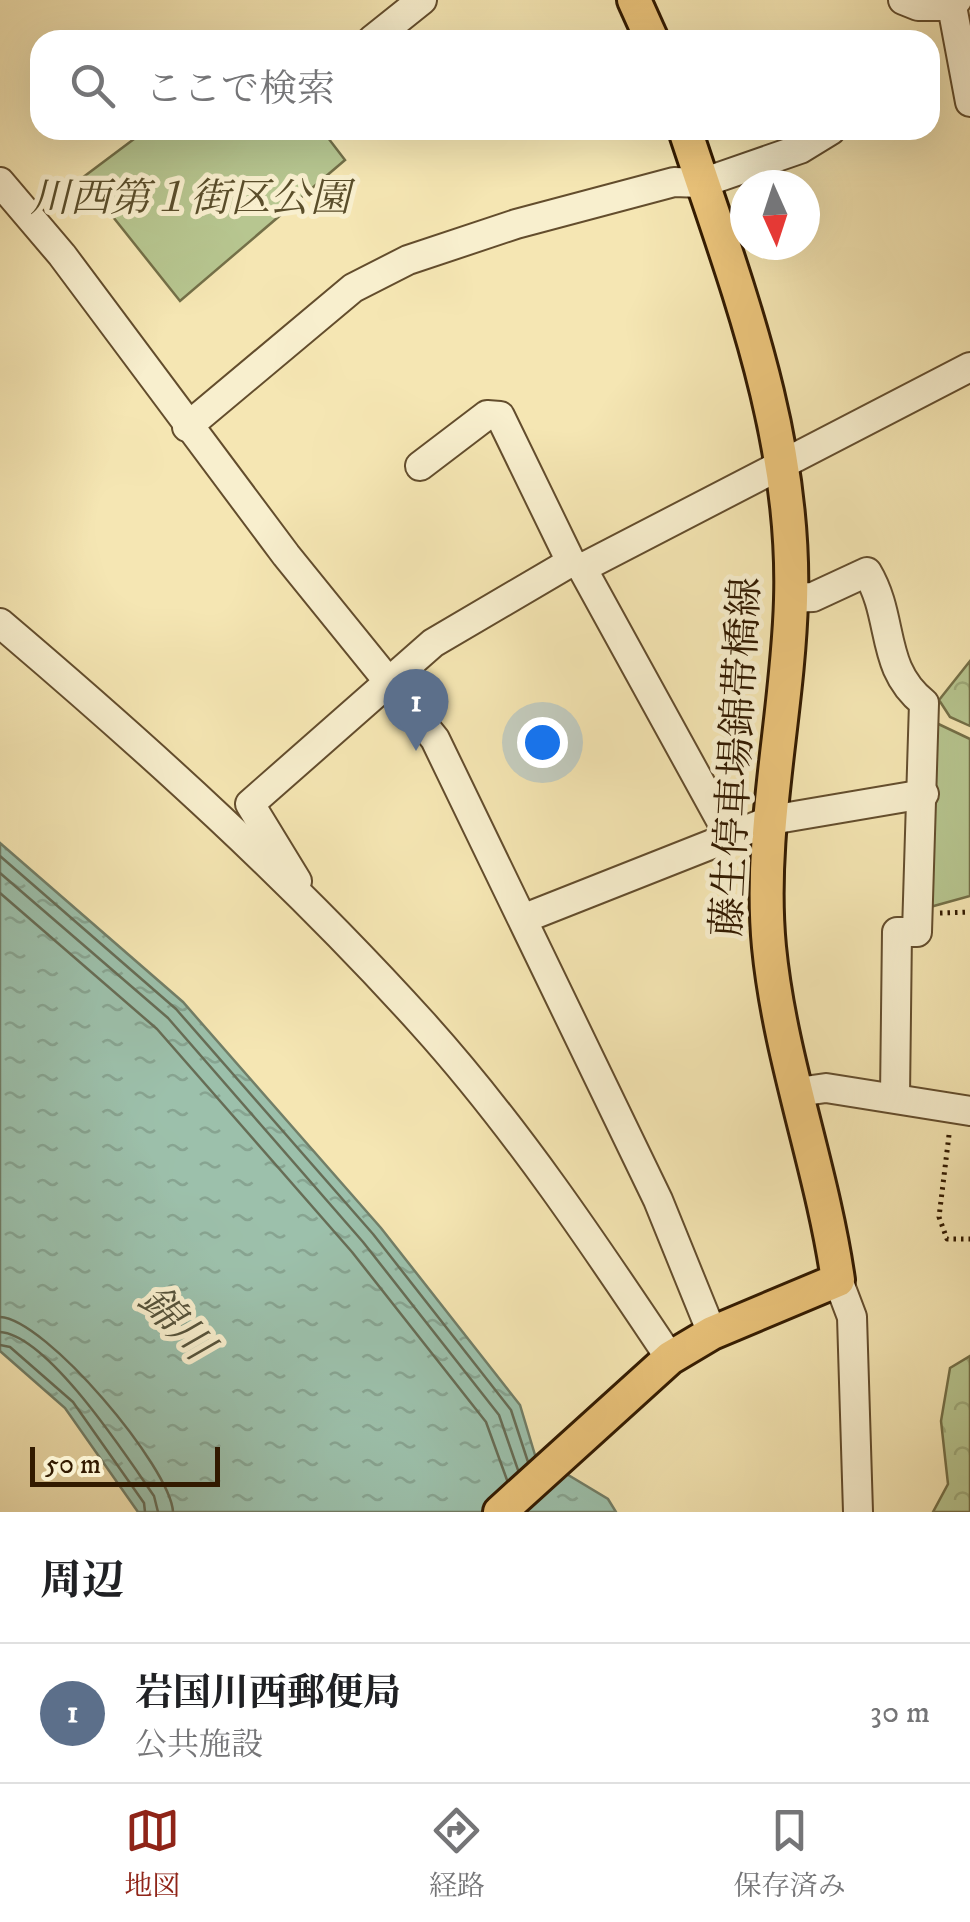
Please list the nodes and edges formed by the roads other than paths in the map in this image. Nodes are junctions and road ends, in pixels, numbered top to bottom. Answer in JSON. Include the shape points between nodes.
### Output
{"nodes":[{"id":1,"x":422,"y":0,"type":"edge"},
{"id":2,"x":634,"y":0,"type":"edge"},
{"id":3,"x":903,"y":0,"type":"edge"},
{"id":4,"x":954,"y":3,"type":"edge"},
{"id":5,"x":384,"y":30,"type":"edge"},
{"id":6,"x":648,"y":30,"type":"edge"},
{"id":7,"x":955,"y":36,"type":"junction"},
{"id":8,"x":940,"y":48,"type":"edge"},
{"id":9,"x":970,"y":102,"type":"edge"},
{"id":10,"x":688,"y":140,"type":"edge"},
{"id":11,"x":814,"y":140,"type":"edge"},
{"id":12,"x":0,"y":182,"type":"edge"},
{"id":13,"x":702,"y":183,"type":"junction"},
{"id":14,"x":970,"y":367,"type":"edge"},
{"id":15,"x":186,"y":427,"type":"junction"},
{"id":16,"x":783,"y":464,"type":"junction"},
{"id":17,"x":420,"y":466,"type":"dead end"},
{"id":18,"x":576,"y":565,"type":"junction"},
{"id":19,"x":791,"y":598,"type":"junction"},
{"id":20,"x":0,"y":623,"type":"edge"},
{"id":21,"x":390,"y":678,"type":"junction"},
{"id":22,"x":924,"y":794,"type":"junction"},
{"id":23,"x":772,"y":820,"type":"junction"},
{"id":24,"x":730,"y":836,"type":"junction"},
{"id":25,"x":298,"y":893,"type":"junction"},
{"id":26,"x":524,"y":918,"type":"junction"},
{"id":27,"x":798,"y":1092,"type":"junction"},
{"id":28,"x":896,"y":1096,"type":"junction"},
{"id":29,"x":961,"y":1109,"type":"edge"},
{"id":30,"x":838,"y":1280,"type":"junction"},
{"id":31,"x":712,"y":1333,"type":"junction"},
{"id":32,"x":664,"y":1362,"type":"junction"},
{"id":33,"x":500,"y":1512,"type":"edge"},
{"id":34,"x":858,"y":1512,"type":"edge"}],
"edges":[{"from":1,"to":5,"type":"street"},
{"from":2,"to":6,"type":"main road"},
{"from":3,"to":4,"type":"street","via":[[918,6]]},
{"from":4,"to":7,"type":"street"},
{"from":7,"to":8,"type":"street"},
{"from":7,"to":9,"type":"street"},
{"from":10,"to":13,"type":"main road","name":"藤生停車場錦帯橋線"},
{"from":11,"to":13,"type":"street"},
{"from":12,"to":15,"type":"street","via":[[62,255]]},
{"from":13,"to":15,"type":"street","via":[[674,182],[408,260],[353,288]]},
{"from":13,"to":16,"type":"main road","name":"藤生停車場錦帯橋線","via":[[770,392]]},
{"from":14,"to":16,"type":"street"},
{"from":15,"to":21,"type":"street"},
{"from":16,"to":18,"type":"street"},
{"from":16,"to":19,"type":"main road","name":"藤生停車場錦帯橋線"},
{"from":17,"to":18,"type":"street","via":[[487,415],[500,416]]},
{"from":18,"to":21,"type":"street","via":[[434,643]]},
{"from":18,"to":24,"type":"street"},
{"from":19,"to":22,"type":"street","via":[[813,597],[866,572],[878,591],[902,686],[924,703]]},
{"from":19,"to":23,"type":"main road","name":"藤生停車場錦帯橋線"},
{"from":20,"to":25,"type":"street"},
{"from":21,"to":25,"type":"street","via":[[250,804],[296,874]]},
{"from":21,"to":26,"type":"street","via":[[434,739]]},
{"from":22,"to":23,"type":"street"},
{"from":22,"to":28,"type":"street","via":[[917,932],[897,932]]},
{"from":23,"to":24,"type":"street"},
{"from":23,"to":27,"type":"main road","name":"藤生停車場錦帯橋線","via":[[769,946]]},
{"from":24,"to":26,"type":"street"},
{"from":25,"to":32,"type":"street","via":[[426,1027],[530,1158]]},
{"from":26,"to":31,"type":"street","via":[[658,1200]]},
{"from":27,"to":28,"type":"street","via":[[826,1088]]},
{"from":27,"to":30,"type":"main road","name":"藤生停車場錦帯橋線"},
{"from":28,"to":29,"type":"street"},
{"from":30,"to":31,"type":"main road"},
{"from":30,"to":34,"type":"street","via":[[852,1316]]},
{"from":31,"to":32,"type":"main road"},
{"from":32,"to":33,"type":"main road"}]}
